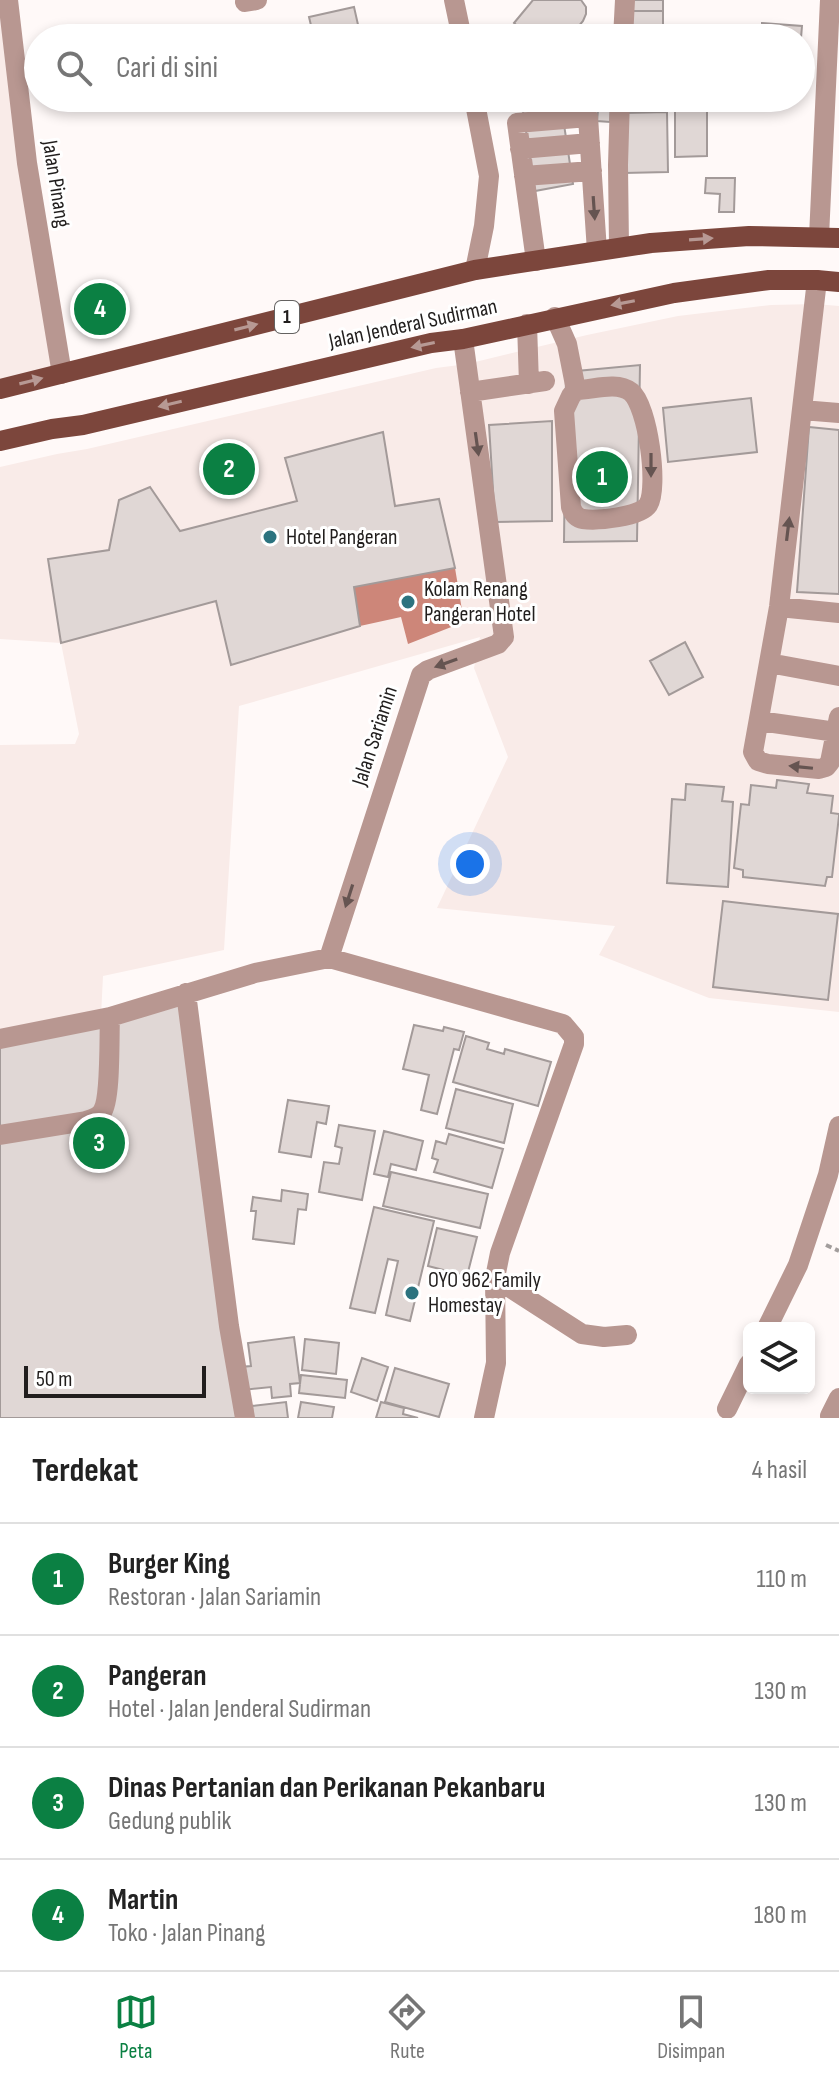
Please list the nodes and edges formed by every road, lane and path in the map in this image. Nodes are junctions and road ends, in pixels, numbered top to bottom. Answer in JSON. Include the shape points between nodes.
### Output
{"nodes":[{"id":1,"x":8,"y":0,"type":"edge"},
{"id":2,"x":454,"y":0,"type":"edge"},
{"id":3,"x":625,"y":0,"type":"edge"},
{"id":4,"x":830,"y":0,"type":"edge"},
{"id":5,"x":459,"y":24,"type":"edge"},
{"id":6,"x":624,"y":24,"type":"edge"},
{"id":7,"x":477,"y":112,"type":"edge"},
{"id":8,"x":620,"y":112,"type":"edge"},
{"id":9,"x":592,"y":171,"type":"junction"},
{"id":10,"x":524,"y":176,"type":"junction"},
{"id":11,"x":829,"y":237,"type":"edge"},
{"id":12,"x":619,"y":247,"type":"junction"},
{"id":13,"x":597,"y":251,"type":"junction"},
{"id":14,"x":536,"y":261,"type":"junction"},
{"id":15,"x":475,"y":270,"type":"junction"},
{"id":16,"x":817,"y":280,"type":"junction"},
{"id":17,"x":839,"y":282,"type":"edge"},
{"id":18,"x":555,"y":317,"type":"junction"},
{"id":19,"x":527,"y":324,"type":"junction"},
{"id":20,"x":463,"y":339,"type":"junction"},
{"id":21,"x":62,"y":374,"type":"junction"},
{"id":22,"x":0,"y":389,"type":"edge"},
{"id":23,"x":576,"y":390,"type":"junction"},
{"id":24,"x":470,"y":392,"type":"junction"},
{"id":25,"x":802,"y":410,"type":"junction"},
{"id":26,"x":839,"y":413,"type":"edge"},
{"id":27,"x":0,"y":441,"type":"edge"},
{"id":28,"x":779,"y":607,"type":"junction"},
{"id":29,"x":839,"y":613,"type":"edge"},
{"id":30,"x":769,"y":663,"type":"junction"},
{"id":31,"x":839,"y":676,"type":"edge"},
{"id":32,"x":759,"y":721,"type":"junction"},
{"id":33,"x":837,"y":724,"type":"edge"},
{"id":34,"x":329,"y":958,"type":"junction"},
{"id":35,"x":186,"y":993,"type":"junction"},
{"id":36,"x":110,"y":1017,"type":"junction"},
{"id":37,"x":0,"y":1039,"type":"edge"},
{"id":38,"x":839,"y":1126,"type":"edge"},
{"id":39,"x":0,"y":1135,"type":"edge"},
{"id":40,"x":495,"y":1278,"type":"junction"},
{"id":41,"x":770,"y":1322,"type":"edge"},
{"id":42,"x":627,"y":1335,"type":"dead end"},
{"id":43,"x":743,"y":1376,"type":"edge"},
{"id":44,"x":727,"y":1409,"type":"dead end"},
{"id":45,"x":245,"y":1418,"type":"edge"},
{"id":46,"x":484,"y":1418,"type":"edge"}],
"edges":[{"from":1,"to":21,"type":"street","name":"Jalan Pinang","via":[[27,163]]},
{"from":2,"to":5,"type":"street"},
{"from":3,"to":6,"type":"street"},
{"from":4,"to":11,"type":"street"},
{"from":7,"to":15,"type":"street","via":[[489,176]]},
{"from":8,"to":12,"type":"street"},
{"from":9,"to":10,"type":"street"},
{"from":9,"to":10,"type":"street","via":[[588,117],[517,123]]},
{"from":9,"to":13,"type":"street","one_way":true},
{"from":10,"to":14,"type":"street"},
{"from":12,"to":11,"type":"main road","name":"Jalan Jenderal Sudirman","one_way":true,"via":[[749,236]]},
{"from":12,"to":13,"type":"main road","name":"Jalan Jenderal Sudirman"},
{"from":13,"to":14,"type":"main road","name":"Jalan Jenderal Sudirman"},
{"from":14,"to":15,"type":"main road","name":"Jalan Jenderal Sudirman","number":"1"},
{"from":21,"to":15,"type":"main road","name":"Jalan Jenderal Sudirman","number":"1","one_way":true},
{"from":16,"to":17,"type":"main road","name":"Jalan Jenderal Sudirman"},
{"from":16,"to":18,"type":"main road","name":"Jalan Jenderal Sudirman","one_way":true,"via":[[769,280],[674,293]]},
{"from":16,"to":25,"type":"street"},
{"from":18,"to":19,"type":"main road","name":"Jalan Jenderal Sudirman"},
{"from":18,"to":23,"type":"street","via":[[567,344]]},
{"from":19,"to":20,"type":"main road","name":"Jalan Jenderal Sudirman"},
{"from":19,"to":24,"type":"street","via":[[537,382]]},
{"from":20,"to":24,"type":"street","name":"Jalan Sariamin"},
{"from":20,"to":27,"type":"main road","name":"Jalan Jenderal Sudirman","one_way":true},
{"from":22,"to":21,"type":"main road","name":"Jalan Jenderal Sudirman","one_way":true},
{"from":23,"to":23,"type":"street","one_way":true,"via":[[614,386],[631,392],[642,409],[651,443],[651,498],[642,512],[581,519],[574,514],[564,411]]},
{"from":24,"to":34,"type":"street","name":"Jalan Sariamin","one_way":true,"via":[[504,637],[421,675]]},
{"from":25,"to":26,"type":"street"},
{"from":28,"to":25,"type":"street","one_way":true},
{"from":28,"to":29,"type":"street"},
{"from":28,"to":30,"type":"street"},
{"from":30,"to":31,"type":"street"},
{"from":30,"to":32,"type":"street"},
{"from":32,"to":33,"type":"street"},
{"from":33,"to":32,"type":"street","one_way":true,"via":[[830,762],[819,769],[758,761],[753,752]]},
{"from":34,"to":35,"type":"street"},
{"from":34,"to":40,"type":"street","via":[[563,1024],[574,1037]]},
{"from":35,"to":36,"type":"street"},
{"from":35,"to":45,"type":"street"},
{"from":36,"to":37,"type":"street"},
{"from":36,"to":39,"type":"street","via":[[103,1112],[86,1121]]},
{"from":38,"to":41,"type":"street","via":[[798,1265]]},
{"from":40,"to":42,"type":"street","via":[[582,1334]]},
{"from":40,"to":46,"type":"street","via":[[496,1363]]},
{"from":43,"to":44,"type":"street"}]}
